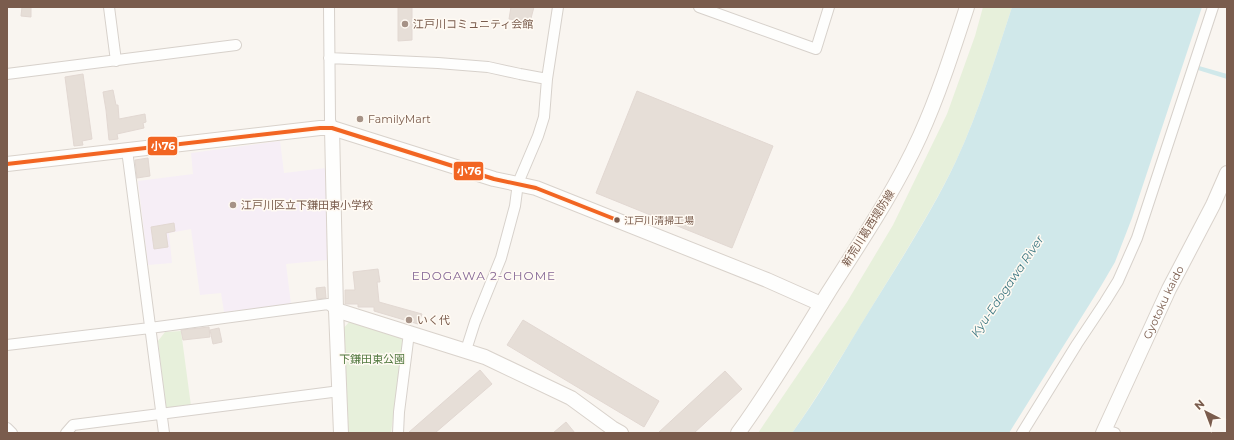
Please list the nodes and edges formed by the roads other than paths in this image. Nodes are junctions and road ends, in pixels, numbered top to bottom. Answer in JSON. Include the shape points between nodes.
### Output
{"nodes":[{"id":1,"x":108,"y":7,"type":"edge"},
{"id":2,"x":329,"y":7,"type":"edge"},
{"id":3,"x":558,"y":7,"type":"edge"},
{"id":4,"x":699,"y":7,"type":"edge"},
{"id":5,"x":829,"y":7,"type":"edge"},
{"id":6,"x":967,"y":7,"type":"edge"},
{"id":7,"x":1213,"y":7,"type":"edge"},
{"id":8,"x":724,"y":11,"type":"edge"},
{"id":9,"x":236,"y":45,"type":"dead end"},
{"id":10,"x":329,"y":58,"type":"junction"},
{"id":11,"x":116,"y":61,"type":"junction"},
{"id":12,"x":7,"y":74,"type":"edge"},
{"id":13,"x":547,"y":79,"type":"junction"},
{"id":14,"x":332,"y":128,"type":"junction"},
{"id":15,"x":127,"y":150,"type":"junction"},
{"id":16,"x":7,"y":164,"type":"edge"},
{"id":17,"x":1226,"y":177,"type":"edge"},
{"id":18,"x":518,"y":183,"type":"junction"},
{"id":19,"x":821,"y":304,"type":"junction"},
{"id":20,"x":336,"y":310,"type":"junction"},
{"id":21,"x":150,"y":328,"type":"junction"},
{"id":22,"x":409,"y":333,"type":"junction"},
{"id":23,"x":7,"y":344,"type":"edge"},
{"id":24,"x":466,"y":350,"type":"junction"},
{"id":25,"x":340,"y":391,"type":"junction"},
{"id":26,"x":161,"y":414,"type":"junction"},
{"id":27,"x":7,"y":428,"type":"edge"},
{"id":28,"x":1108,"y":432,"type":"edge"},
{"id":29,"x":12,"y":433,"type":"edge"},
{"id":30,"x":66,"y":433,"type":"edge"},
{"id":31,"x":164,"y":433,"type":"edge"},
{"id":32,"x":341,"y":433,"type":"edge"},
{"id":33,"x":398,"y":433,"type":"edge"},
{"id":34,"x":621,"y":433,"type":"edge"},
{"id":35,"x":738,"y":433,"type":"edge"},
{"id":36,"x":1022,"y":433,"type":"edge"}],
"edges":[{"from":1,"to":11,"type":"street"},
{"from":2,"to":10,"type":"street"},
{"from":3,"to":13,"type":"street"},
{"from":4,"to":8,"type":"street"},
{"from":5,"to":8,"type":"street","via":[[816,49]]},
{"from":6,"to":19,"type":"street","name":"新荒川葛西堤防線","via":[[950,61],[921,135],[881,209]]},
{"from":7,"to":36,"type":"street","via":[[1127,262],[1105,302]]},
{"from":9,"to":11,"type":"street"},
{"from":10,"to":13,"type":"street","via":[[488,67]]},
{"from":10,"to":14,"type":"street"},
{"from":11,"to":12,"type":"street"},
{"from":13,"to":18,"type":"street","via":[[544,117]]},
{"from":14,"to":15,"type":"street"},
{"from":14,"to":18,"type":"street","via":[[481,175]]},
{"from":14,"to":20,"type":"street"},
{"from":15,"to":16,"type":"street"},
{"from":15,"to":21,"type":"street"},
{"from":17,"to":28,"type":"street","name":"Gyotoku kaido","via":[[1169,289]]},
{"from":18,"to":19,"type":"street","via":[[598,212]]},
{"from":18,"to":24,"type":"street","via":[[515,206],[503,250]]},
{"from":19,"to":35,"type":"street","name":"新荒川葛西堤防線"},
{"from":20,"to":21,"type":"street","via":[[328,304]]},
{"from":20,"to":22,"type":"street"},
{"from":20,"to":25,"type":"street"},
{"from":21,"to":23,"type":"street"},
{"from":21,"to":26,"type":"street"},
{"from":22,"to":24,"type":"street"},
{"from":22,"to":33,"type":"street"},
{"from":24,"to":34,"type":"street","via":[[485,356],[571,398]]},
{"from":25,"to":26,"type":"street"},
{"from":25,"to":32,"type":"street"},
{"from":26,"to":30,"type":"street","via":[[73,425]]},
{"from":26,"to":31,"type":"street"},
{"from":27,"to":29,"type":"street"}]}
